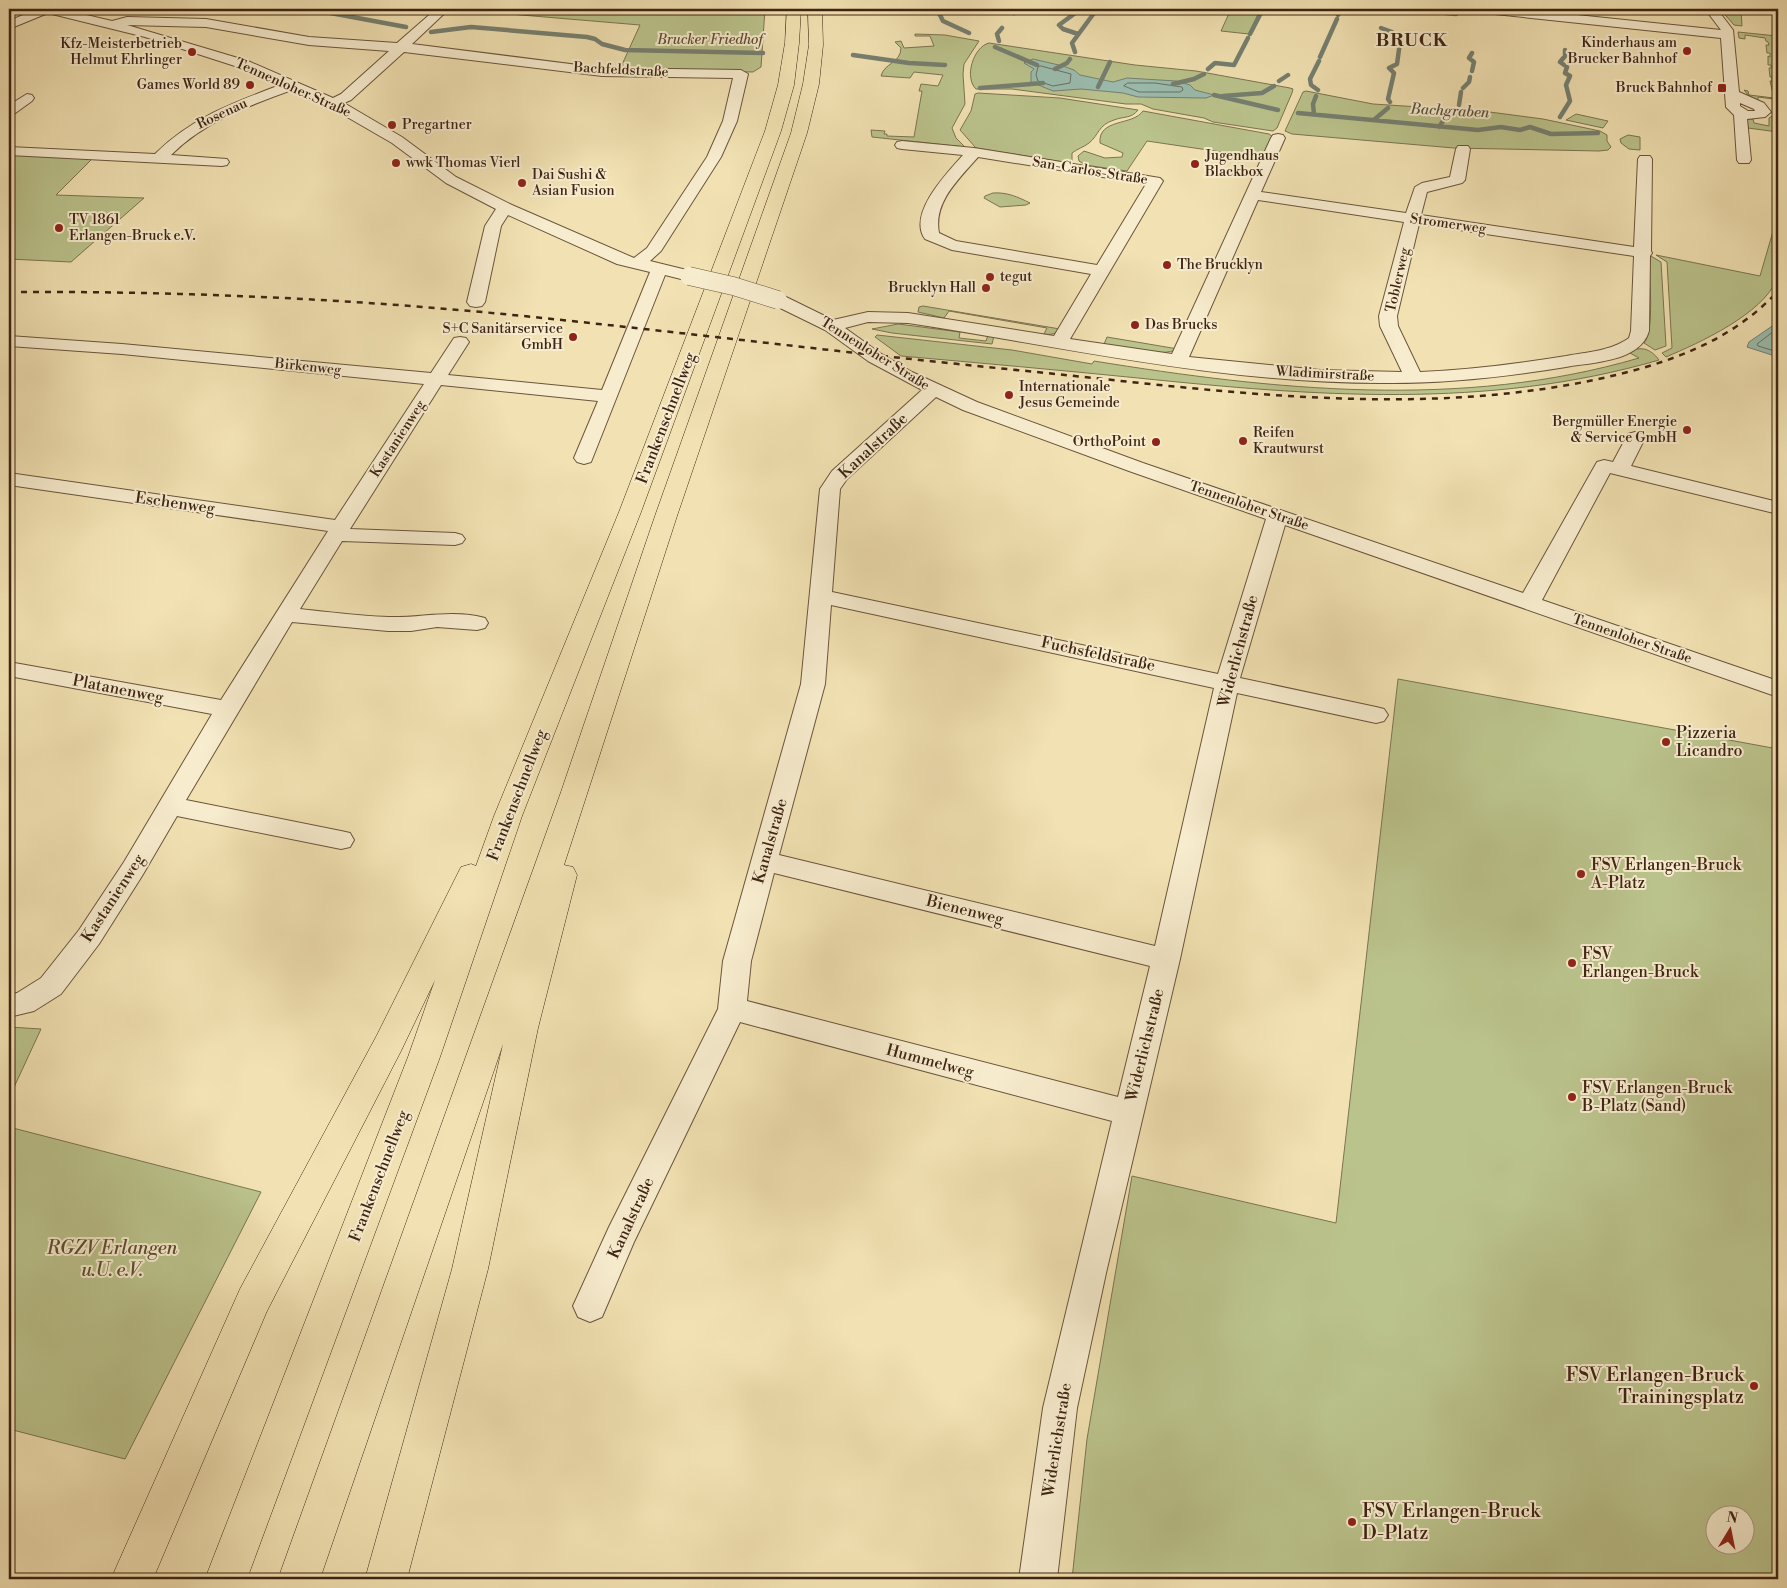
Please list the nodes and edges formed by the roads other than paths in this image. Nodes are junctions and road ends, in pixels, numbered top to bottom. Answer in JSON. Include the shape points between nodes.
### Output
{"nodes":[{"id":1,"x":46,"y":9,"type":"edge"},
{"id":2,"x":443,"y":9,"type":"edge"},
{"id":3,"x":794,"y":9,"type":"edge"},
{"id":4,"x":816,"y":9,"type":"edge"},
{"id":5,"x":1485,"y":9,"type":"edge"},
{"id":6,"x":1711,"y":9,"type":"edge"},
{"id":7,"x":111,"y":24,"type":"junction"},
{"id":8,"x":9,"y":25,"type":"edge"},
{"id":9,"x":1728,"y":35,"type":"junction"},
{"id":10,"x":280,"y":37,"type":"junction"},
{"id":11,"x":264,"y":46,"type":"dead end"},
{"id":12,"x":400,"y":47,"type":"junction"},
{"id":13,"x":293,"y":85,"type":"junction"},
{"id":14,"x":1732,"y":94,"type":"junction"},
{"id":15,"x":28,"y":98,"type":"dead end"},
{"id":16,"x":333,"y":103,"type":"junction"},
{"id":17,"x":9,"y":111,"type":"edge"},
{"id":18,"x":1742,"y":113,"type":"junction"},
{"id":19,"x":1278,"y":138,"type":"dead end"},
{"id":20,"x":902,"y":145,"type":"dead end"},
{"id":21,"x":1463,"y":149,"type":"dead end"},
{"id":22,"x":9,"y":151,"type":"edge"},
{"id":23,"x":974,"y":152,"type":"junction"},
{"id":24,"x":1744,"y":157,"type":"dead end"},
{"id":25,"x":158,"y":158,"type":"junction"},
{"id":26,"x":1645,"y":159,"type":"dead end"},
{"id":27,"x":222,"y":162,"type":"dead end"},
{"id":28,"x":452,"y":180,"type":"junction"},
{"id":29,"x":434,"y":182,"type":"dead end"},
{"id":30,"x":1252,"y":195,"type":"junction"},
{"id":31,"x":506,"y":208,"type":"junction"},
{"id":32,"x":1412,"y":219,"type":"junction"},
{"id":33,"x":1644,"y":253,"type":"junction"},
{"id":34,"x":636,"y":264,"type":"junction"},
{"id":35,"x":659,"y":270,"type":"junction"},
{"id":36,"x":1102,"y":270,"type":"junction"},
{"id":37,"x":476,"y":302,"type":"dead end"},
{"id":38,"x":831,"y":326,"type":"junction"},
{"id":39,"x":9,"y":340,"type":"edge"},
{"id":40,"x":1060,"y":341,"type":"junction"},
{"id":41,"x":460,"y":342,"type":"dead end"},
{"id":42,"x":1178,"y":360,"type":"junction"},
{"id":43,"x":1413,"y":377,"type":"junction"},
{"id":44,"x":435,"y":380,"type":"junction"},
{"id":45,"x":933,"y":390,"type":"junction"},
{"id":46,"x":608,"y":396,"type":"junction"},
{"id":47,"x":1635,"y":438,"type":"dead end"},
{"id":48,"x":584,"y":458,"type":"dead end"},
{"id":49,"x":1619,"y":470,"type":"junction"},
{"id":50,"x":9,"y":479,"type":"edge"},
{"id":51,"x":1778,"y":508,"type":"edge"},
{"id":52,"x":1277,"y":516,"type":"junction"},
{"id":53,"x":338,"y":531,"type":"junction"},
{"id":54,"x":455,"y":539,"type":"dead end"},
{"id":55,"x":820,"y":596,"type":"junction"},
{"id":56,"x":1529,"y":603,"type":"junction"},
{"id":57,"x":286,"y":615,"type":"junction"},
{"id":58,"x":477,"y":623,"type":"dead end"},
{"id":59,"x":9,"y":668,"type":"edge"},
{"id":60,"x":1227,"y":682,"type":"junction"},
{"id":61,"x":1778,"y":690,"type":"edge"},
{"id":62,"x":227,"y":709,"type":"junction"},
{"id":63,"x":1376,"y":715,"type":"dead end"},
{"id":64,"x":576,"y":792,"type":"junction"},
{"id":65,"x":171,"y":806,"type":"junction"},
{"id":66,"x":508,"y":816,"type":"junction"},
{"id":67,"x":342,"y":840,"type":"dead end"},
{"id":68,"x":764,"y":861,"type":"junction"},
{"id":69,"x":1166,"y":959,"type":"junction"},
{"id":70,"x":9,"y":1006,"type":"edge"},
{"id":71,"x":732,"y":1008,"type":"junction"},
{"id":72,"x":1129,"y":1113,"type":"junction"},
{"id":73,"x":590,"y":1306,"type":"dead end"},
{"id":74,"x":132,"y":1579,"type":"edge"},
{"id":75,"x":226,"y":1579,"type":"edge"},
{"id":76,"x":299,"y":1579,"type":"edge"},
{"id":77,"x":386,"y":1579,"type":"edge"},
{"id":78,"x":1038,"y":1579,"type":"edge"}],
"edges":[{"from":1,"to":7,"type":"street","name":"Tennenloher Straße"},
{"from":1,"to":8,"type":"street"},
{"from":2,"to":12,"type":"street"},
{"from":3,"to":66,"type":"highway","name":"Frankenschnellweg","via":[[786,85],[773,131],[630,512]]},
{"from":4,"to":64,"type":"highway","name":"Frankenschnellweg","via":[[811,84],[799,134],[666,516]]},
{"from":5,"to":9,"type":"street"},
{"from":6,"to":9,"type":"street"},
{"from":7,"to":10,"type":"street","name":"Bachfeldstraße","via":[[127,21],[206,23]]},
{"from":7,"to":13,"type":"street","name":"Tennenloher Straße","via":[[248,60]]},
{"from":9,"to":14,"type":"street"},
{"from":10,"to":11,"type":"street"},
{"from":10,"to":12,"type":"street","name":"Bachfeldstraße"},
{"from":12,"to":16,"type":"street","via":[[346,97]]},
{"from":12,"to":34,"type":"street","name":"Bachfeldstraße","via":[[602,72],[742,74],[730,121],[714,157],[653,251]]},
{"from":13,"to":16,"type":"street","name":"Tennenloher Straße"},
{"from":13,"to":25,"type":"street","name":"Rosenau","via":[[202,122]]},
{"from":14,"to":18,"type":"street","via":[[1732,107]]},
{"from":14,"to":18,"type":"street","via":[[1760,106],[1764,112],[1754,115]]},
{"from":15,"to":17,"type":"street"},
{"from":16,"to":28,"type":"street","name":"Tennenloher Straße","via":[[397,140]]},
{"from":18,"to":24,"type":"street"},
{"from":19,"to":30,"type":"street"},
{"from":20,"to":23,"type":"street","name":"San-Carlos-Straße"},
{"from":21,"to":32,"type":"street","name":"Toblerweg","via":[[1457,180],[1423,187]]},
{"from":22,"to":25,"type":"street"},
{"from":23,"to":36,"type":"street","via":[[941,193],[929,215],[928,227],[932,236],[952,245]]},
{"from":23,"to":36,"type":"street","name":"San-Carlos-Straße","via":[[1155,181]]},
{"from":25,"to":27,"type":"street"},
{"from":26,"to":33,"type":"street","name":"Wladimirstraße"},
{"from":28,"to":29,"type":"street"},
{"from":28,"to":31,"type":"street","name":"Tennenloher Straße"},
{"from":30,"to":32,"type":"street","name":"Stromerweg"},
{"from":30,"to":42,"type":"street"},
{"from":31,"to":34,"type":"street","name":"Tennenloher Straße"},
{"from":31,"to":37,"type":"street","via":[[493,226]]},
{"from":32,"to":33,"type":"street","name":"Stromerweg"},
{"from":32,"to":43,"type":"street","name":"Toblerweg","via":[[1388,316],[1389,326]]},
{"from":33,"to":43,"type":"street","name":"Wladimirstraße","via":[[1640,331],[1636,341],[1629,345],[1540,366]]},
{"from":34,"to":35,"type":"street","name":"Tennenloher Straße"},
{"from":35,"to":38,"type":"street","name":"Tennenloher Straße","bridge":true,"via":[[733,286],[778,300]]},
{"from":35,"to":46,"type":"street"},
{"from":36,"to":40,"type":"street","name":"San-Carlos-Straße"},
{"from":38,"to":40,"type":"street","name":"Wladimirstraße","via":[[861,318],[890,316]]},
{"from":38,"to":45,"type":"street","name":"Tennenloher Straße","via":[[874,357]]},
{"from":39,"to":44,"type":"street","name":"Birkenweg"},
{"from":40,"to":42,"type":"street","name":"Wladimirstraße"},
{"from":41,"to":44,"type":"street","name":"Kastanienweg"},
{"from":42,"to":43,"type":"street","name":"Wladimirstraße","via":[[1304,374]]},
{"from":44,"to":46,"type":"street","name":"Birkenweg"},
{"from":44,"to":53,"type":"street","name":"Kastanienweg"},
{"from":45,"to":52,"type":"street","name":"Tennenloher Straße"},
{"from":45,"to":55,"type":"street","name":"Kanalstraße","via":[[839,475],[830,489]]},
{"from":46,"to":48,"type":"street"},
{"from":47,"to":49,"type":"street"},
{"from":49,"to":51,"type":"street"},
{"from":49,"to":56,"type":"street","via":[[1604,466]]},
{"from":50,"to":53,"type":"street","name":"Eschenweg"},
{"from":52,"to":56,"type":"street","name":"Tennenloher Straße"},
{"from":52,"to":60,"type":"street","name":"Widerlichstraße"},
{"from":53,"to":54,"type":"street"},
{"from":53,"to":57,"type":"street","name":"Kastanienweg"},
{"from":55,"to":60,"type":"street","name":"Fuchsfeldstraße"},
{"from":55,"to":68,"type":"street","name":"Kanalstraße","via":[[813,684]]},
{"from":56,"to":61,"type":"street","name":"Tennenloher Straße"},
{"from":57,"to":58,"type":"street","via":[[388,624],[437,620]]},
{"from":57,"to":62,"type":"street","name":"Kastanienweg"},
{"from":59,"to":62,"type":"street","name":"Platanenweg"},
{"from":60,"to":63,"type":"street","name":"Fuchsfeldstraße"},
{"from":60,"to":69,"type":"street","name":"Widerlichstraße"},
{"from":62,"to":65,"type":"street","name":"Kastanienweg"},
{"from":64,"to":76,"type":"highway","name":"Frankenschnellweg"},
{"from":64,"to":77,"type":"highway","via":[[561,886],[522,1028],[470,1268]]},
{"from":65,"to":67,"type":"street"},
{"from":65,"to":70,"type":"street","name":"Kastanienweg","via":[[94,929],[51,986],[24,1003]]},
{"from":66,"to":74,"type":"highway","via":[[471,876],[390,1042],[253,1301]]},
{"from":66,"to":75,"type":"highway","name":"Frankenschnellweg","via":[[424,1057]]},
{"from":68,"to":69,"type":"street","name":"Bienenweg"},
{"from":68,"to":71,"type":"street","name":"Kanalstraße","via":[[738,961]]},
{"from":69,"to":72,"type":"street","name":"Widerlichstraße"},
{"from":71,"to":72,"type":"street","name":"Hummelweg"},
{"from":71,"to":73,"type":"street","name":"Kanalstraße"},
{"from":72,"to":78,"type":"street","name":"Widerlichstraße","via":[[1060,1408]]}]}
